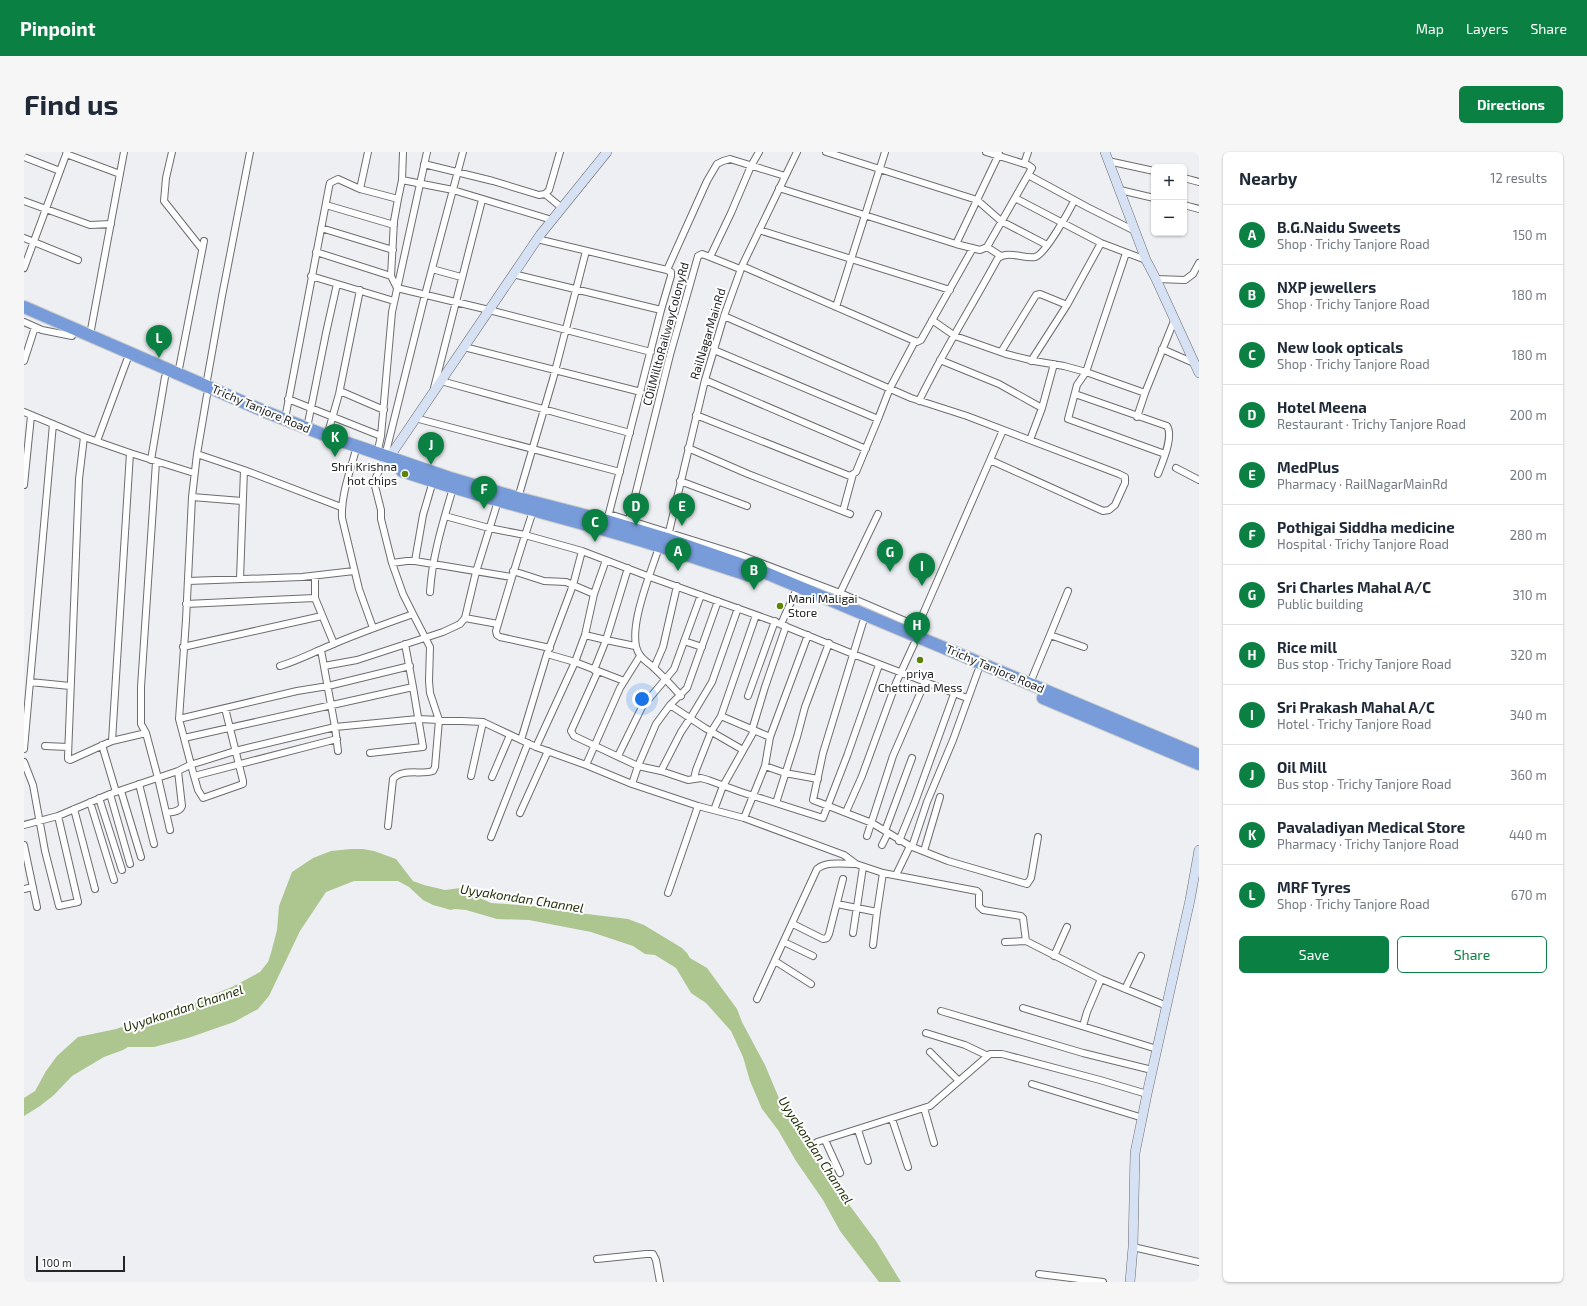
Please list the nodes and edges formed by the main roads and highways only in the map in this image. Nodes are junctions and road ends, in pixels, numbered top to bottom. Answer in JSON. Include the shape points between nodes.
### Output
{"nodes":[{"id":1,"x":24,"y":307,"type":"edge"},
{"id":2,"x":24,"y":316,"type":"edge"},
{"id":3,"x":207,"y":390,"type":"junction"},
{"id":4,"x":383,"y":459,"type":"junction"},
{"id":5,"x":915,"y":635,"type":"junction"},
{"id":6,"x":1199,"y":755,"type":"edge"},
{"id":7,"x":1199,"y":764,"type":"edge"}],
"edges":[{"from":1,"to":3,"type":"highway","name":"Trichy Tanjore Road","via":[[178,374]]},
{"from":2,"to":3,"type":"highway","name":"Trichy Tanjore Road","via":[[166,377]]},
{"from":3,"to":4,"type":"highway","name":"Trichy Tanjore Road"},
{"from":3,"to":4,"type":"highway","name":"Trichy Tanjore Road","via":[[265,420],[355,453]]},
{"from":4,"to":5,"type":"highway","name":"Trichy Tanjore Road","via":[[453,488],[659,546],[763,580],[863,622]]},
{"from":4,"to":5,"type":"highway","name":"Trichy Tanjore Road","via":[[518,498],[608,517],[766,572]]},
{"from":5,"to":6,"type":"highway","name":"Trichy Tanjore Road"},
{"from":5,"to":7,"type":"highway","name":"Trichy Tanjore Road","via":[[978,670]]}]}
